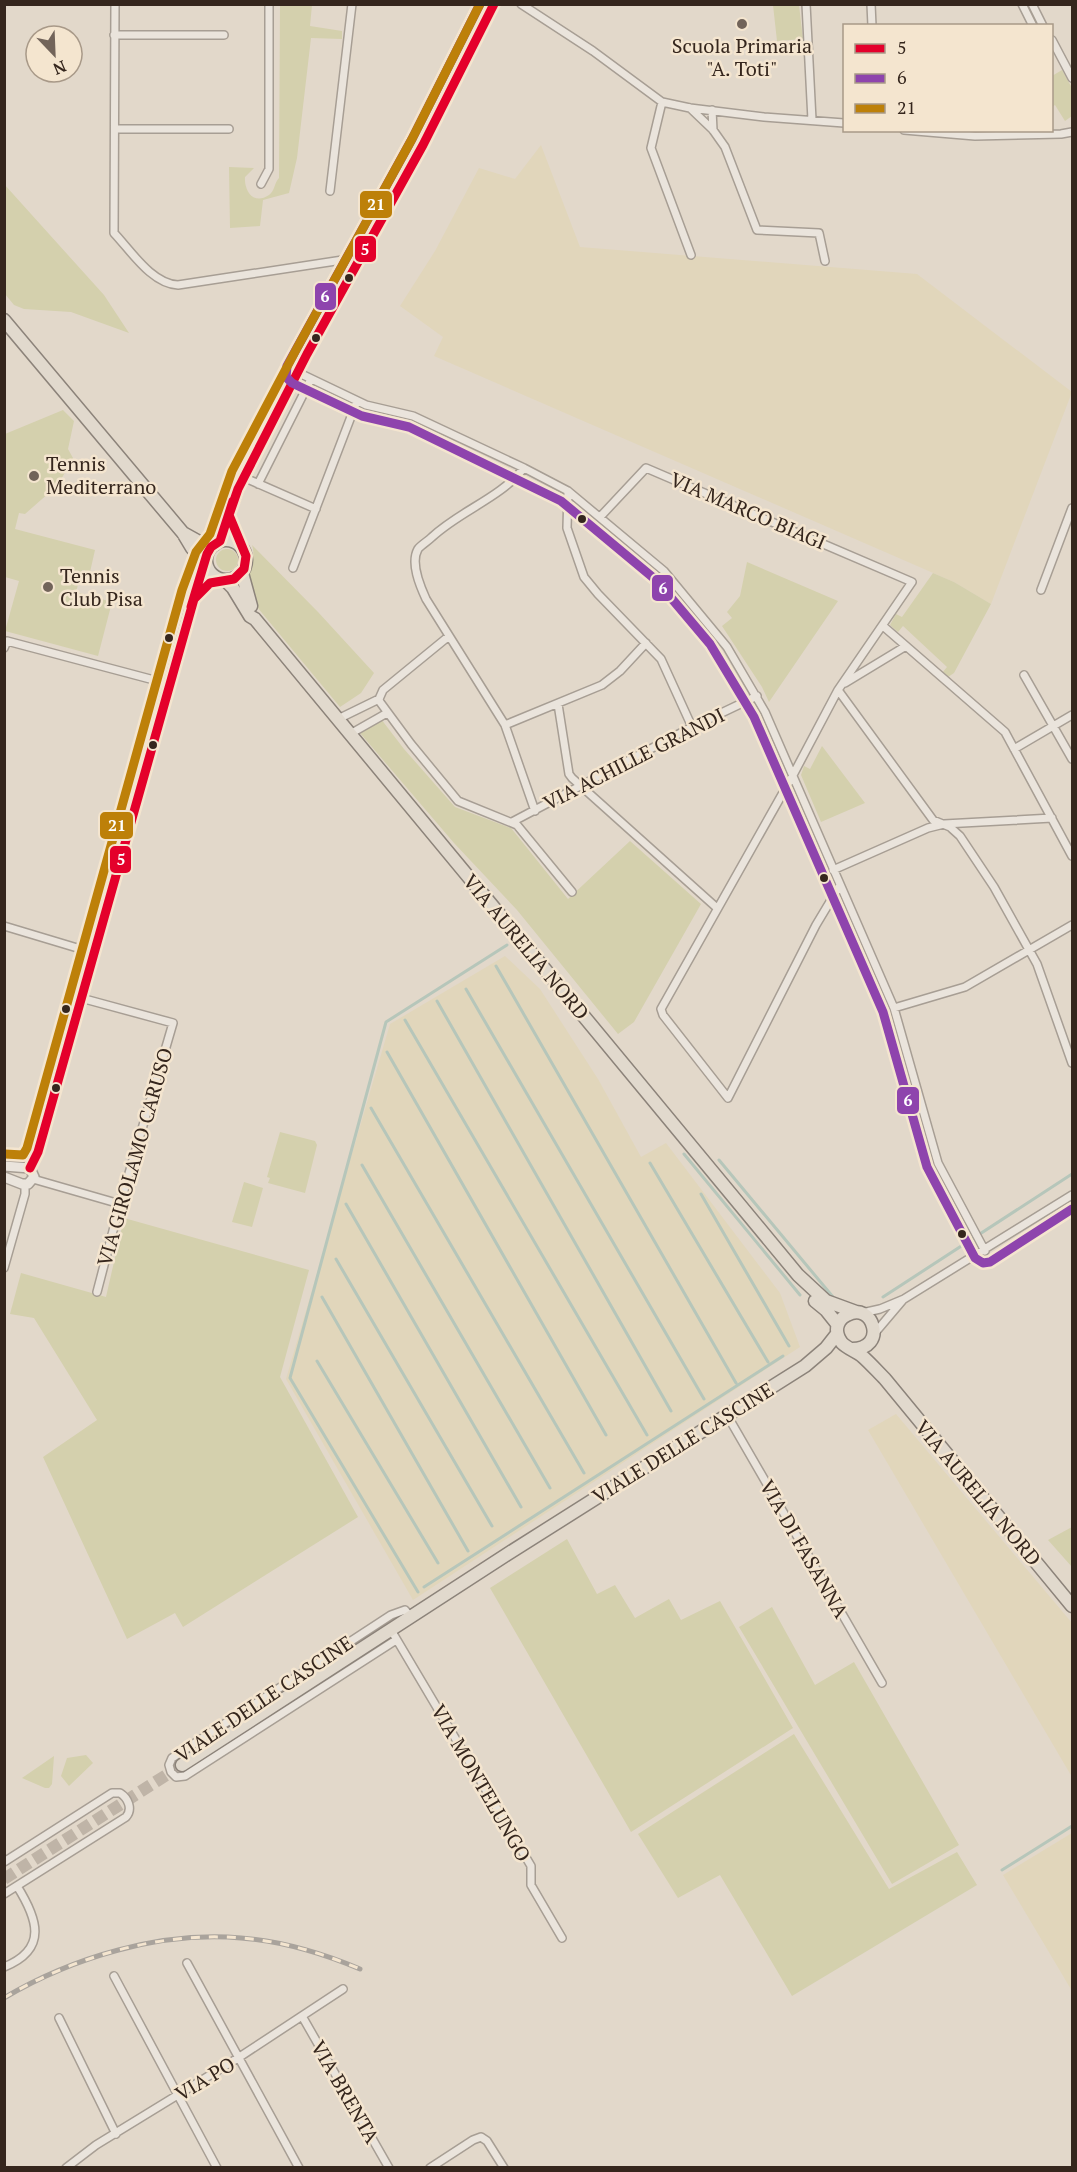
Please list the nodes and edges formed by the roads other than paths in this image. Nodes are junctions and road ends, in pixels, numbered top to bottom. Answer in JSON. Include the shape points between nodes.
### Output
{"nodes":[{"id":1,"x":115,"y":4,"type":"edge"},
{"id":2,"x":269,"y":4,"type":"edge"},
{"id":3,"x":352,"y":4,"type":"edge"},
{"id":4,"x":494,"y":4,"type":"edge"},
{"id":5,"x":521,"y":4,"type":"edge"},
{"id":6,"x":806,"y":4,"type":"edge"},
{"id":7,"x":871,"y":4,"type":"edge"},
{"id":8,"x":1022,"y":4,"type":"edge"},
{"id":9,"x":1032,"y":4,"type":"edge"},
{"id":10,"x":872,"y":24,"type":"edge"},
{"id":11,"x":1032,"y":24,"type":"edge"},
{"id":12,"x":1043,"y":24,"type":"edge"},
{"id":13,"x":114,"y":35,"type":"junction"},
{"id":14,"x":224,"y":35,"type":"dead end"},
{"id":15,"x":1053,"y":42,"type":"edge"},
{"id":16,"x":1072,"y":78,"type":"edge"},
{"id":17,"x":662,"y":102,"type":"junction"},
{"id":18,"x":690,"y":108,"type":"junction"},
{"id":19,"x":712,"y":110,"type":"junction"},
{"id":20,"x":812,"y":120,"type":"junction"},
{"id":21,"x":843,"y":123,"type":"edge"},
{"id":22,"x":115,"y":129,"type":"junction"},
{"id":23,"x":230,"y":129,"type":"dead end"},
{"id":24,"x":713,"y":130,"type":"junction"},
{"id":25,"x":950,"y":132,"type":"edge"},
{"id":26,"x":1072,"y":132,"type":"edge"},
{"id":27,"x":996,"y":134,"type":"edge"},
{"id":28,"x":261,"y":183,"type":"dead end"},
{"id":29,"x":330,"y":191,"type":"dead end"},
{"id":30,"x":691,"y":255,"type":"dead end"},
{"id":31,"x":362,"y":257,"type":"junction"},
{"id":32,"x":825,"y":261,"type":"dead end"},
{"id":33,"x":4,"y":320,"type":"edge"},
{"id":34,"x":297,"y":372,"type":"junction"},
{"id":35,"x":311,"y":379,"type":"junction"},
{"id":36,"x":357,"y":401,"type":"junction"},
{"id":37,"x":272,"y":422,"type":"junction"},
{"id":38,"x":286,"y":429,"type":"junction"},
{"id":39,"x":524,"y":468,"type":"junction"},
{"id":40,"x":243,"y":477,"type":"junction"},
{"id":41,"x":258,"y":484,"type":"junction"},
{"id":42,"x":568,"y":491,"type":"junction"},
{"id":43,"x":1072,"y":508,"type":"edge"},
{"id":44,"x":316,"y":509,"type":"junction"},
{"id":45,"x":230,"y":515,"type":"junction"},
{"id":46,"x":600,"y":517,"type":"junction"},
{"id":47,"x":183,"y":533,"type":"junction"},
{"id":48,"x":218,"y":542,"type":"junction"},
{"id":49,"x":242,"y":549,"type":"junction"},
{"id":50,"x":206,"y":561,"type":"junction"},
{"id":51,"x":294,"y":568,"type":"dead end"},
{"id":52,"x":242,"y":573,"type":"junction"},
{"id":53,"x":223,"y":580,"type":"junction"},
{"id":54,"x":1041,"y":590,"type":"dead end"},
{"id":55,"x":194,"y":599,"type":"junction"},
{"id":56,"x":255,"y":619,"type":"junction"},
{"id":57,"x":883,"y":626,"type":"junction"},
{"id":58,"x":449,"y":636,"type":"junction"},
{"id":59,"x":646,"y":643,"type":"junction"},
{"id":60,"x":906,"y":646,"type":"junction"},
{"id":61,"x":4,"y":648,"type":"edge"},
{"id":62,"x":1024,"y":675,"type":"dead end"},
{"id":63,"x":169,"y":684,"type":"junction"},
{"id":64,"x":841,"y":687,"type":"junction"},
{"id":65,"x":757,"y":696,"type":"junction"},
{"id":66,"x":379,"y":699,"type":"junction"},
{"id":67,"x":558,"y":704,"type":"junction"},
{"id":68,"x":387,"y":713,"type":"junction"},
{"id":69,"x":1072,"y":716,"type":"edge"},
{"id":70,"x":338,"y":719,"type":"junction"},
{"id":71,"x":505,"y":725,"type":"junction"},
{"id":72,"x":1054,"y":726,"type":"junction"},
{"id":73,"x":692,"y":727,"type":"junction"},
{"id":74,"x":350,"y":734,"type":"junction"},
{"id":75,"x":1014,"y":749,"type":"junction"},
{"id":76,"x":1072,"y":759,"type":"edge"},
{"id":77,"x":793,"y":775,"type":"junction"},
{"id":78,"x":580,"y":786,"type":"junction"},
{"id":79,"x":535,"y":810,"type":"junction"},
{"id":80,"x":1052,"y":818,"type":"junction"},
{"id":81,"x":512,"y":822,"type":"junction"},
{"id":82,"x":944,"y":824,"type":"junction"},
{"id":83,"x":1072,"y":856,"type":"edge"},
{"id":84,"x":833,"y":870,"type":"junction"},
{"id":85,"x":840,"y":885,"type":"junction"},
{"id":86,"x":572,"y":892,"type":"dead end"},
{"id":87,"x":717,"y":908,"type":"junction"},
{"id":88,"x":1072,"y":925,"type":"edge"},
{"id":89,"x":4,"y":926,"type":"edge"},
{"id":90,"x":1029,"y":949,"type":"junction"},
{"id":91,"x":94,"y":953,"type":"junction"},
{"id":92,"x":81,"y":998,"type":"junction"},
{"id":93,"x":894,"y":1008,"type":"junction"},
{"id":94,"x":1072,"y":1063,"type":"edge"},
{"id":95,"x":4,"y":1166,"type":"edge"},
{"id":96,"x":20,"y":1168,"type":"junction"},
{"id":97,"x":30,"y":1168,"type":"junction"},
{"id":98,"x":4,"y":1177,"type":"edge"},
{"id":99,"x":25,"y":1182,"type":"junction"},
{"id":100,"x":1072,"y":1195,"type":"edge"},
{"id":101,"x":120,"y":1203,"type":"junction"},
{"id":102,"x":985,"y":1251,"type":"junction"},
{"id":103,"x":4,"y":1268,"type":"edge"},
{"id":104,"x":798,"y":1275,"type":"junction"},
{"id":105,"x":97,"y":1292,"type":"dead end"},
{"id":106,"x":904,"y":1299,"type":"junction"},
{"id":107,"x":859,"y":1313,"type":"junction"},
{"id":108,"x":838,"y":1330,"type":"junction"},
{"id":109,"x":872,"y":1338,"type":"junction"},
{"id":110,"x":850,"y":1348,"type":"junction"},
{"id":111,"x":805,"y":1366,"type":"junction"},
{"id":112,"x":885,"y":1379,"type":"junction"},
{"id":113,"x":727,"y":1415,"type":"junction"},
{"id":114,"x":1072,"y":1605,"type":"edge"},
{"id":115,"x":411,"y":1617,"type":"junction"},
{"id":116,"x":394,"y":1635,"type":"junction"},
{"id":117,"x":882,"y":1683,"type":"dead end"},
{"id":118,"x":182,"y":1765,"type":"tunnel mouth"},
{"id":119,"x":4,"y":1862,"type":"edge"},
{"id":120,"x":17,"y":1886,"type":"junction"},
{"id":121,"x":4,"y":1894,"type":"edge"},
{"id":122,"x":562,"y":1938,"type":"dead end"},
{"id":123,"x":187,"y":1963,"type":"dead end"},
{"id":124,"x":4,"y":1966,"type":"edge"},
{"id":125,"x":114,"y":1976,"type":"dead end"},
{"id":126,"x":343,"y":1989,"type":"dead end"},
{"id":127,"x":302,"y":2016,"type":"junction"},
{"id":128,"x":59,"y":2018,"type":"dead end"},
{"id":129,"x":238,"y":2058,"type":"junction"},
{"id":130,"x":177,"y":2095,"type":"junction"},
{"id":131,"x":116,"y":2134,"type":"junction"},
{"id":132,"x":66,"y":2168,"type":"edge"},
{"id":133,"x":217,"y":2168,"type":"edge"},
{"id":134,"x":299,"y":2168,"type":"edge"},
{"id":135,"x":389,"y":2168,"type":"edge"},
{"id":136,"x":430,"y":2168,"type":"edge"},
{"id":137,"x":504,"y":2168,"type":"edge"}],
"edges":[{"from":1,"to":13,"type":"street"},
{"from":2,"to":28,"type":"street","via":[[269,169]]},
{"from":3,"to":29,"type":"street"},
{"from":4,"to":31,"type":"street"},
{"from":5,"to":17,"type":"street"},
{"from":6,"to":20,"type":"street"},
{"from":7,"to":10,"type":"street"},
{"from":8,"to":11,"type":"street"},
{"from":9,"to":12,"type":"street"},
{"from":13,"to":14,"type":"street"},
{"from":13,"to":22,"type":"street"},
{"from":15,"to":16,"type":"street"},
{"from":17,"to":18,"type":"street"},
{"from":17,"to":30,"type":"street","via":[[651,148]]},
{"from":18,"to":19,"type":"street"},
{"from":18,"to":24,"type":"street"},
{"from":19,"to":20,"type":"street"},
{"from":19,"to":24,"type":"street"},
{"from":20,"to":21,"type":"street"},
{"from":22,"to":23,"type":"street"},
{"from":22,"to":31,"type":"street","via":[[114,232],[159,280],[178,285]]},
{"from":24,"to":32,"type":"street","via":[[725,147],[757,230],[819,233]]},
{"from":25,"to":27,"type":"street"},
{"from":26,"to":27,"type":"street"},
{"from":31,"to":34,"type":"street"},
{"from":33,"to":47,"type":"main road"},
{"from":34,"to":35,"type":"street"},
{"from":34,"to":37,"type":"street"},
{"from":35,"to":36,"type":"street"},
{"from":35,"to":38,"type":"street"},
{"from":36,"to":39,"type":"street","via":[[413,416]]},
{"from":36,"to":44,"type":"street"},
{"from":37,"to":38,"type":"street"},
{"from":37,"to":40,"type":"street"},
{"from":38,"to":41,"type":"street"},
{"from":39,"to":42,"type":"street"},
{"from":39,"to":58,"type":"street","via":[[498,494],[450,521],[418,550],[419,583]]},
{"from":40,"to":41,"type":"street"},
{"from":40,"to":45,"type":"street"},
{"from":41,"to":44,"type":"street"},
{"from":42,"to":46,"type":"street"},
{"from":42,"to":59,"type":"street","via":[[567,528],[584,577]]},
{"from":43,"to":54,"type":"street"},
{"from":44,"to":51,"type":"street"},
{"from":45,"to":48,"type":"street"},
{"from":45,"to":49,"type":"street"},
{"from":46,"to":57,"type":"street","name":"VIA MARCO BIAGI","via":[[646,468],[912,582]]},
{"from":46,"to":65,"type":"street","via":[[664,571],[720,636]]},
{"from":47,"to":48,"type":"main road","via":[[201,543]]},
{"from":47,"to":50,"type":"main road"},
{"from":48,"to":49,"type":"main road","via":[[233,542]]},
{"from":48,"to":50,"type":"main road","via":[[209,549]]},
{"from":49,"to":52,"type":"main road","via":[[246,561]]},
{"from":50,"to":53,"type":"main road","via":[[212,574]]},
{"from":50,"to":55,"type":"street"},
{"from":52,"to":53,"type":"main road"},
{"from":52,"to":56,"type":"main road"},
{"from":53,"to":55,"type":"street","via":[[205,586]]},
{"from":53,"to":56,"type":"main road","name":"VIA AURELIA NORD"},
{"from":55,"to":63,"type":"street"},
{"from":56,"to":70,"type":"main road","name":"VIA AURELIA NORD"},
{"from":57,"to":60,"type":"street"},
{"from":57,"to":64,"type":"street"},
{"from":58,"to":66,"type":"street","via":[[383,690]]},
{"from":58,"to":71,"type":"street"},
{"from":59,"to":67,"type":"street","via":[[606,683]]},
{"from":59,"to":73,"type":"street","via":[[664,665]]},
{"from":60,"to":64,"type":"street"},
{"from":60,"to":75,"type":"street","via":[[1005,732]]},
{"from":61,"to":63,"type":"street","via":[[7,640]]},
{"from":62,"to":72,"type":"street"},
{"from":63,"to":91,"type":"street"},
{"from":64,"to":77,"type":"street"},
{"from":64,"to":82,"type":"street","via":[[933,820]]},
{"from":65,"to":73,"type":"street","name":"VIA ACHILLE GRANDI"},
{"from":65,"to":77,"type":"street"},
{"from":66,"to":68,"type":"street"},
{"from":66,"to":70,"type":"street"},
{"from":67,"to":71,"type":"street"},
{"from":67,"to":78,"type":"street","via":[[569,774]]},
{"from":68,"to":74,"type":"street"},
{"from":68,"to":81,"type":"street","via":[[458,801]]},
{"from":69,"to":72,"type":"street"},
{"from":70,"to":74,"type":"main road","name":"VIA AURELIA NORD"},
{"from":71,"to":79,"type":"street"},
{"from":72,"to":75,"type":"street"},
{"from":72,"to":76,"type":"street"},
{"from":73,"to":78,"type":"street","name":"VIA ACHILLE GRANDI"},
{"from":74,"to":104,"type":"main road","name":"VIA AURELIA NORD"},
{"from":75,"to":80,"type":"street"},
{"from":77,"to":84,"type":"street"},
{"from":77,"to":87,"type":"street"},
{"from":78,"to":79,"type":"street","name":"VIA ACHILLE GRANDI"},
{"from":78,"to":87,"type":"street"},
{"from":79,"to":81,"type":"street","name":"VIA ACHILLE GRANDI"},
{"from":80,"to":82,"type":"street"},
{"from":80,"to":83,"type":"street"},
{"from":81,"to":86,"type":"street"},
{"from":82,"to":84,"type":"street"},
{"from":82,"to":90,"type":"street","via":[[960,836]]},
{"from":84,"to":85,"type":"street"},
{"from":85,"to":87,"type":"street","via":[[728,1098],[661,1011]]},
{"from":85,"to":93,"type":"street"},
{"from":88,"to":90,"type":"street"},
{"from":89,"to":91,"type":"street"},
{"from":90,"to":93,"type":"street","via":[[965,987]]},
{"from":90,"to":94,"type":"street"},
{"from":91,"to":92,"type":"street"},
{"from":92,"to":97,"type":"street","via":[[38,1152]]},
{"from":92,"to":101,"type":"street","name":"VIA GIROLAMO CARUSO","via":[[173,1023]]},
{"from":93,"to":102,"type":"street","via":[[938,1163]]},
{"from":95,"to":96,"type":"street"},
{"from":96,"to":97,"type":"street"},
{"from":96,"to":99,"type":"street","via":[[16,1176]]},
{"from":97,"to":99,"type":"street","via":[[34,1174]]},
{"from":98,"to":99,"type":"street"},
{"from":99,"to":101,"type":"street"},
{"from":99,"to":103,"type":"street"},
{"from":100,"to":102,"type":"street"},
{"from":101,"to":105,"type":"street","name":"VIA GIROLAMO CARUSO"},
{"from":102,"to":106,"type":"street"},
{"from":104,"to":107,"type":"main road","name":"VIA AURELIA NORD","via":[[826,1301]]},
{"from":104,"to":108,"type":"main road","name":"VIA AURELIA NORD"},
{"from":106,"to":107,"type":"street"},
{"from":106,"to":109,"type":"street"},
{"from":107,"to":108,"type":"main road","via":[[845,1316]]},
{"from":107,"to":109,"type":"main road","via":[[871,1320]]},
{"from":108,"to":110,"type":"main road","via":[[841,1342]]},
{"from":108,"to":111,"type":"main road","name":"VIALE DELLE CASCINE","via":[[826,1348]]},
{"from":109,"to":110,"type":"main road","via":[[863,1348]]},
{"from":109,"to":112,"type":"main road","name":"VIA AURELIA NORD","via":[[872,1351]]},
{"from":110,"to":111,"type":"main road","name":"VIALE DELLE CASCINE"},
{"from":110,"to":112,"type":"main road","name":"VIA AURELIA NORD"},
{"from":111,"to":113,"type":"main road","name":"VIALE DELLE CASCINE"},
{"from":112,"to":114,"type":"main road","name":"VIA AURELIA NORD"},
{"from":113,"to":115,"type":"main road","name":"VIALE DELLE CASCINE"},
{"from":113,"to":117,"type":"street","name":"VIA DI FASANNA"},
{"from":115,"to":116,"type":"main road","name":"VIALE DELLE CASCINE"},
{"from":115,"to":116,"type":"street","name":"VIALE DELLE CASCINE","via":[[405,1610],[390,1615],[172,1758],[171,1772],[176,1777],[185,1776]]},
{"from":116,"to":118,"type":"main road","name":"VIALE DELLE CASCINE"},
{"from":116,"to":122,"type":"street","name":"VIA MONTELUNGO","via":[[531,1866],[531,1885]]},
{"from":119,"to":120,"type":"street","via":[[112,1794],[120,1793],[126,1798],[130,1807],[126,1817]]},
{"from":120,"to":121,"type":"street"},
{"from":120,"to":124,"type":"street","via":[[33,1914],[35,1935],[25,1954]]},
{"from":123,"to":129,"type":"street"},
{"from":125,"to":130,"type":"street"},
{"from":126,"to":127,"type":"street","name":"VIA PO"},
{"from":127,"to":129,"type":"street","name":"VIA PO"},
{"from":127,"to":135,"type":"street","name":"VIA BRENTA"},
{"from":128,"to":131,"type":"street"},
{"from":129,"to":130,"type":"street","name":"VIA PO"},
{"from":129,"to":134,"type":"street"},
{"from":130,"to":131,"type":"street","name":"VIA PO"},
{"from":130,"to":133,"type":"street"},
{"from":131,"to":132,"type":"street","name":"VIA PO"},
{"from":136,"to":137,"type":"street","via":[[478,2137],[484,2137]]}]}
